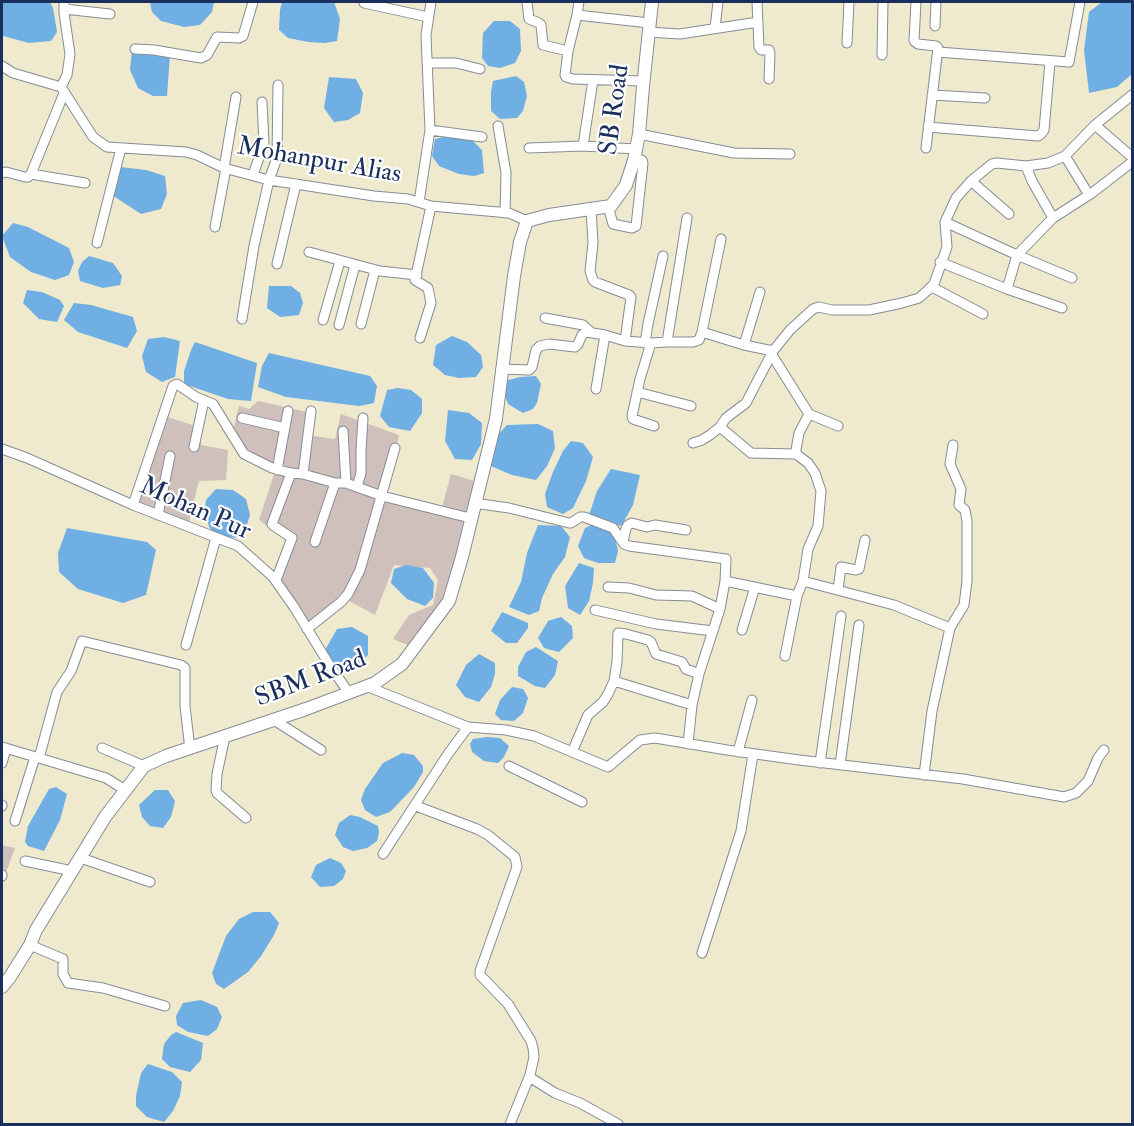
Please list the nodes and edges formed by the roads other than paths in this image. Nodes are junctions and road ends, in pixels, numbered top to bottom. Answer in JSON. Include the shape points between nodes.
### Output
{"nodes":[{"id":1,"x":252,"y":2,"type":"edge"},
{"id":2,"x":431,"y":2,"type":"edge"},
{"id":3,"x":527,"y":2,"type":"edge"},
{"id":4,"x":579,"y":2,"type":"edge"},
{"id":5,"x":651,"y":2,"type":"edge"},
{"id":6,"x":718,"y":2,"type":"edge"},
{"id":7,"x":757,"y":2,"type":"edge"},
{"id":8,"x":849,"y":2,"type":"edge"},
{"id":9,"x":883,"y":2,"type":"edge"},
{"id":10,"x":916,"y":2,"type":"edge"},
{"id":11,"x":936,"y":2,"type":"edge"},
{"id":12,"x":1080,"y":2,"type":"edge"},
{"id":13,"x":364,"y":3,"type":"dead end"},
{"id":14,"x":64,"y":5,"type":"edge"},
{"id":15,"x":110,"y":14,"type":"dead end"},
{"id":16,"x":577,"y":15,"type":"junction"},
{"id":17,"x":428,"y":17,"type":"junction"},
{"id":18,"x":758,"y":22,"type":"junction"},
{"id":19,"x":935,"y":26,"type":"dead end"},
{"id":20,"x":649,"y":27,"type":"junction"},
{"id":21,"x":715,"y":28,"type":"junction"},
{"id":22,"x":847,"y":43,"type":"dead end"},
{"id":23,"x":135,"y":49,"type":"dead end"},
{"id":24,"x":568,"y":51,"type":"junction"},
{"id":25,"x":938,"y":52,"type":"junction"},
{"id":26,"x":882,"y":55,"type":"dead end"},
{"id":27,"x":1050,"y":62,"type":"junction"},
{"id":28,"x":428,"y":63,"type":"junction"},
{"id":29,"x":2,"y":66,"type":"edge"},
{"id":30,"x":480,"y":69,"type":"dead end"},
{"id":31,"x":769,"y":79,"type":"dead end"},
{"id":32,"x":593,"y":80,"type":"junction"},
{"id":33,"x":643,"y":81,"type":"junction"},
{"id":34,"x":278,"y":85,"type":"dead end"},
{"id":35,"x":62,"y":90,"type":"junction"},
{"id":36,"x":932,"y":95,"type":"junction"},
{"id":37,"x":1132,"y":95,"type":"edge"},
{"id":38,"x":236,"y":97,"type":"dead end"},
{"id":39,"x":985,"y":98,"type":"dead end"},
{"id":40,"x":262,"y":102,"type":"dead end"},
{"id":41,"x":1095,"y":125,"type":"junction"},
{"id":42,"x":498,"y":126,"type":"dead end"},
{"id":43,"x":928,"y":127,"type":"junction"},
{"id":44,"x":430,"y":130,"type":"junction"},
{"id":45,"x":639,"y":134,"type":"junction"},
{"id":46,"x":482,"y":137,"type":"dead end"},
{"id":47,"x":583,"y":146,"type":"junction"},
{"id":48,"x":121,"y":148,"type":"junction"},
{"id":49,"x":529,"y":148,"type":"dead end"},
{"id":50,"x":926,"y":148,"type":"dead end"},
{"id":51,"x":635,"y":154,"type":"junction"},
{"id":52,"x":790,"y":154,"type":"dead end"},
{"id":53,"x":1065,"y":156,"type":"junction"},
{"id":54,"x":1132,"y":157,"type":"edge"},
{"id":55,"x":1132,"y":162,"type":"edge"},
{"id":56,"x":1026,"y":166,"type":"junction"},
{"id":57,"x":225,"y":168,"type":"junction"},
{"id":58,"x":2,"y":173,"type":"edge"},
{"id":59,"x":31,"y":174,"type":"junction"},
{"id":60,"x":253,"y":175,"type":"junction"},
{"id":61,"x":269,"y":180,"type":"junction"},
{"id":62,"x":971,"y":181,"type":"junction"},
{"id":63,"x":85,"y":183,"type":"dead end"},
{"id":64,"x":296,"y":184,"type":"junction"},
{"id":65,"x":1089,"y":195,"type":"junction"},
{"id":66,"x":419,"y":202,"type":"junction"},
{"id":67,"x":431,"y":206,"type":"junction"},
{"id":68,"x":608,"y":206,"type":"junction"},
{"id":69,"x":591,"y":209,"type":"junction"},
{"id":70,"x":505,"y":213,"type":"junction"},
{"id":71,"x":1009,"y":214,"type":"dead end"},
{"id":72,"x":687,"y":218,"type":"dead end"},
{"id":73,"x":1053,"y":218,"type":"junction"},
{"id":74,"x":527,"y":221,"type":"junction"},
{"id":75,"x":945,"y":222,"type":"junction"},
{"id":76,"x":216,"y":227,"type":"dead end"},
{"id":77,"x":721,"y":239,"type":"dead end"},
{"id":78,"x":97,"y":243,"type":"dead end"},
{"id":79,"x":309,"y":252,"type":"dead end"},
{"id":80,"x":1017,"y":255,"type":"junction"},
{"id":81,"x":663,"y":256,"type":"dead end"},
{"id":82,"x":340,"y":261,"type":"junction"},
{"id":83,"x":940,"y":262,"type":"junction"},
{"id":84,"x":277,"y":264,"type":"dead end"},
{"id":85,"x":355,"y":265,"type":"junction"},
{"id":86,"x":375,"y":270,"type":"junction"},
{"id":87,"x":417,"y":275,"type":"junction"},
{"id":88,"x":1072,"y":278,"type":"dead end"},
{"id":89,"x":932,"y":287,"type":"junction"},
{"id":90,"x":1007,"y":289,"type":"junction"},
{"id":91,"x":760,"y":292,"type":"dead end"},
{"id":92,"x":1062,"y":308,"type":"dead end"},
{"id":93,"x":982,"y":314,"type":"dead end"},
{"id":94,"x":545,"y":318,"type":"dead end"},
{"id":95,"x":242,"y":319,"type":"dead end"},
{"id":96,"x":323,"y":320,"type":"dead end"},
{"id":97,"x":361,"y":324,"type":"dead end"},
{"id":98,"x":339,"y":325,"type":"dead end"},
{"id":99,"x":702,"y":332,"type":"junction"},
{"id":100,"x":592,"y":333,"type":"junction"},
{"id":101,"x":605,"y":335,"type":"junction"},
{"id":102,"x":420,"y":338,"type":"dead end"},
{"id":103,"x":625,"y":341,"type":"junction"},
{"id":104,"x":667,"y":342,"type":"junction"},
{"id":105,"x":648,"y":343,"type":"junction"},
{"id":106,"x":744,"y":345,"type":"junction"},
{"id":107,"x":773,"y":353,"type":"junction"},
{"id":108,"x":501,"y":369,"type":"junction"},
{"id":109,"x":596,"y":388,"type":"dead end"},
{"id":110,"x":637,"y":392,"type":"junction"},
{"id":111,"x":204,"y":400,"type":"junction"},
{"id":112,"x":691,"y":406,"type":"dead end"},
{"id":113,"x":288,"y":411,"type":"dead end"},
{"id":114,"x":311,"y":411,"type":"dead end"},
{"id":115,"x":809,"y":414,"type":"junction"},
{"id":116,"x":242,"y":418,"type":"dead end"},
{"id":117,"x":363,"y":418,"type":"dead end"},
{"id":118,"x":654,"y":426,"type":"dead end"},
{"id":119,"x":838,"y":426,"type":"dead end"},
{"id":120,"x":720,"y":427,"type":"junction"},
{"id":121,"x":285,"y":428,"type":"junction"},
{"id":122,"x":343,"y":431,"type":"dead end"},
{"id":123,"x":693,"y":443,"type":"dead end"},
{"id":124,"x":953,"y":444,"type":"dead end"},
{"id":125,"x":194,"y":447,"type":"dead end"},
{"id":126,"x":395,"y":448,"type":"dead end"},
{"id":127,"x":2,"y":449,"type":"edge"},
{"id":128,"x":796,"y":454,"type":"junction"},
{"id":129,"x":170,"y":456,"type":"dead end"},
{"id":130,"x":277,"y":470,"type":"junction"},
{"id":131,"x":291,"y":473,"type":"junction"},
{"id":132,"x":303,"y":474,"type":"junction"},
{"id":133,"x":335,"y":483,"type":"junction"},
{"id":134,"x":346,"y":483,"type":"junction"},
{"id":135,"x":357,"y":487,"type":"junction"},
{"id":136,"x":382,"y":496,"type":"junction"},
{"id":137,"x":474,"y":503,"type":"junction"},
{"id":138,"x":133,"y":505,"type":"junction"},
{"id":139,"x":158,"y":515,"type":"junction"},
{"id":140,"x":470,"y":518,"type":"junction"},
{"id":141,"x":686,"y":530,"type":"dead end"},
{"id":142,"x":216,"y":538,"type":"junction"},
{"id":143,"x":866,"y":540,"type":"dead end"},
{"id":144,"x":315,"y":542,"type":"dead end"},
{"id":145,"x":622,"y":542,"type":"junction"},
{"id":146,"x":276,"y":580,"type":"junction"},
{"id":147,"x":803,"y":580,"type":"junction"},
{"id":148,"x":725,"y":581,"type":"junction"},
{"id":149,"x":608,"y":587,"type":"dead end"},
{"id":150,"x":755,"y":587,"type":"junction"},
{"id":151,"x":838,"y":590,"type":"junction"},
{"id":152,"x":797,"y":596,"type":"junction"},
{"id":153,"x":720,"y":609,"type":"junction"},
{"id":154,"x":595,"y":610,"type":"dead end"},
{"id":155,"x":841,"y":616,"type":"dead end"},
{"id":156,"x":859,"y":624,"type":"dead end"},
{"id":157,"x":950,"y":628,"type":"junction"},
{"id":158,"x":307,"y":629,"type":"junction"},
{"id":159,"x":742,"y":630,"type":"dead end"},
{"id":160,"x":713,"y":632,"type":"junction"},
{"id":161,"x":186,"y":645,"type":"dead end"},
{"id":162,"x":785,"y":656,"type":"dead end"},
{"id":163,"x":699,"y":674,"type":"junction"},
{"id":164,"x":614,"y":681,"type":"junction"},
{"id":165,"x":366,"y":686,"type":"junction"},
{"id":166,"x":349,"y":693,"type":"junction"},
{"id":167,"x":752,"y":700,"type":"dead end"},
{"id":168,"x":692,"y":705,"type":"junction"},
{"id":169,"x":274,"y":720,"type":"junction"},
{"id":170,"x":468,"y":727,"type":"junction"},
{"id":171,"x":225,"y":736,"type":"junction"},
{"id":172,"x":688,"y":744,"type":"junction"},
{"id":173,"x":4,"y":747,"type":"edge"},
{"id":174,"x":102,"y":748,"type":"dead end"},
{"id":175,"x":190,"y":749,"type":"junction"},
{"id":176,"x":321,"y":750,"type":"dead end"},
{"id":177,"x":1104,"y":750,"type":"dead end"},
{"id":178,"x":572,"y":752,"type":"junction"},
{"id":179,"x":738,"y":752,"type":"junction"},
{"id":180,"x":753,"y":754,"type":"junction"},
{"id":181,"x":37,"y":758,"type":"junction"},
{"id":182,"x":2,"y":763,"type":"edge"},
{"id":183,"x":820,"y":763,"type":"junction"},
{"id":184,"x":840,"y":765,"type":"junction"},
{"id":185,"x":144,"y":766,"type":"junction"},
{"id":186,"x":509,"y":766,"type":"dead end"},
{"id":187,"x":924,"y":775,"type":"junction"},
{"id":188,"x":125,"y":790,"type":"junction"},
{"id":189,"x":582,"y":802,"type":"dead end"},
{"id":190,"x":416,"y":806,"type":"junction"},
{"id":191,"x":246,"y":818,"type":"dead end"},
{"id":192,"x":15,"y":821,"type":"dead end"},
{"id":193,"x":383,"y":854,"type":"dead end"},
{"id":194,"x":81,"y":858,"type":"junction"},
{"id":195,"x":25,"y":861,"type":"dead end"},
{"id":196,"x":72,"y":872,"type":"junction"},
{"id":197,"x":150,"y":882,"type":"dead end"},
{"id":198,"x":30,"y":945,"type":"junction"},
{"id":199,"x":702,"y":953,"type":"dead end"},
{"id":200,"x":2,"y":987,"type":"edge"},
{"id":201,"x":165,"y":1006,"type":"dead end"},
{"id":202,"x":530,"y":1075,"type":"junction"},
{"id":203,"x":510,"y":1125,"type":"edge"},
{"id":204,"x":618,"y":1125,"type":"edge"}],
"edges":[{"from":1,"to":23,"type":"street","via":[[243,36],[217,37],[201,58]]},
{"from":2,"to":17,"type":"street"},
{"from":3,"to":24,"type":"street","via":[[528,18],[541,25],[543,45]]},
{"from":4,"to":16,"type":"street"},
{"from":5,"to":20,"type":"street","name":"SB Road"},
{"from":6,"to":21,"type":"street"},
{"from":7,"to":18,"type":"street"},
{"from":8,"to":22,"type":"street"},
{"from":9,"to":26,"type":"street"},
{"from":10,"to":25,"type":"street","via":[[914,41],[938,46]]},
{"from":11,"to":19,"type":"street"},
{"from":12,"to":27,"type":"street","via":[[1070,61]]},
{"from":13,"to":17,"type":"street"},
{"from":14,"to":15,"type":"street"},
{"from":14,"to":35,"type":"street","via":[[70,54]]},
{"from":16,"to":20,"type":"street"},
{"from":16,"to":24,"type":"street"},
{"from":17,"to":28,"type":"street"},
{"from":18,"to":21,"type":"street"},
{"from":18,"to":31,"type":"street","via":[[760,49],[770,53]]},
{"from":20,"to":21,"type":"street","via":[[680,34]]},
{"from":20,"to":33,"type":"street","name":"SB Road"},
{"from":24,"to":32,"type":"street","via":[[566,77]]},
{"from":25,"to":27,"type":"street"},
{"from":25,"to":36,"type":"street"},
{"from":27,"to":43,"type":"street","via":[[1044,130],[1038,136]]},
{"from":28,"to":30,"type":"street","via":[[456,63]]},
{"from":28,"to":44,"type":"street"},
{"from":29,"to":35,"type":"street"},
{"from":32,"to":33,"type":"street"},
{"from":32,"to":47,"type":"street"},
{"from":33,"to":45,"type":"street","name":"SB Road"},
{"from":34,"to":61,"type":"street","via":[[277,158]]},
{"from":35,"to":48,"type":"street","name":"Mohanpur Alias","via":[[93,137],[107,147]]},
{"from":35,"to":59,"type":"street"},
{"from":36,"to":39,"type":"street"},
{"from":36,"to":43,"type":"street"},
{"from":37,"to":41,"type":"street"},
{"from":38,"to":57,"type":"street"},
{"from":40,"to":60,"type":"street","via":[[264,143]]},
{"from":41,"to":53,"type":"street"},
{"from":41,"to":54,"type":"street"},
{"from":42,"to":70,"type":"street","via":[[506,173]]},
{"from":43,"to":50,"type":"street"},
{"from":44,"to":46,"type":"street"},
{"from":44,"to":66,"type":"street"},
{"from":45,"to":51,"type":"street","name":"SB Road"},
{"from":45,"to":52,"type":"street","via":[[734,153]]},
{"from":47,"to":49,"type":"street"},
{"from":47,"to":51,"type":"street"},
{"from":48,"to":57,"type":"street","name":"Mohanpur Alias","via":[[186,152]]},
{"from":48,"to":78,"type":"street"},
{"from":51,"to":68,"type":"street","name":"SB Road","via":[[626,185]]},
{"from":51,"to":68,"type":"street","via":[[643,163],[636,226],[613,224]]},
{"from":53,"to":56,"type":"street"},
{"from":53,"to":65,"type":"street"},
{"from":55,"to":65,"type":"street"},
{"from":56,"to":62,"type":"street","via":[[992,164]]},
{"from":56,"to":73,"type":"street"},
{"from":57,"to":60,"type":"street","name":"Mohanpur Alias"},
{"from":57,"to":76,"type":"street"},
{"from":58,"to":59,"type":"street","via":[[25,177]]},
{"from":59,"to":63,"type":"street"},
{"from":60,"to":61,"type":"street","name":"Mohanpur Alias"},
{"from":61,"to":64,"type":"street","name":"Mohanpur Alias"},
{"from":61,"to":95,"type":"street"},
{"from":62,"to":71,"type":"street"},
{"from":62,"to":75,"type":"street","via":[[956,198]]},
{"from":64,"to":66,"type":"street","name":"Mohanpur Alias"},
{"from":64,"to":84,"type":"street"},
{"from":65,"to":73,"type":"street"},
{"from":66,"to":67,"type":"street","name":"Mohanpur Alias"},
{"from":67,"to":70,"type":"street","name":"Mohanpur Alias"},
{"from":67,"to":87,"type":"street"},
{"from":68,"to":69,"type":"street"},
{"from":69,"to":74,"type":"street"},
{"from":69,"to":103,"type":"street","via":[[593,280],[631,297]]},
{"from":70,"to":74,"type":"street","name":"Mohanpur Alias"},
{"from":72,"to":104,"type":"street"},
{"from":73,"to":80,"type":"street"},
{"from":74,"to":108,"type":"street","name":"SBM Road","via":[[518,253]]},
{"from":75,"to":80,"type":"street"},
{"from":75,"to":83,"type":"street","via":[[946,247]]},
{"from":77,"to":99,"type":"street"},
{"from":79,"to":82,"type":"street"},
{"from":80,"to":88,"type":"street"},
{"from":80,"to":90,"type":"street"},
{"from":81,"to":105,"type":"street","via":[[648,324]]},
{"from":82,"to":85,"type":"street"},
{"from":82,"to":96,"type":"street"},
{"from":83,"to":89,"type":"street"},
{"from":83,"to":90,"type":"street"},
{"from":85,"to":86,"type":"street"},
{"from":85,"to":98,"type":"street"},
{"from":86,"to":87,"type":"street"},
{"from":86,"to":97,"type":"street"},
{"from":87,"to":102,"type":"street","via":[[416,280],[428,288],[431,303]]},
{"from":89,"to":93,"type":"street"},
{"from":89,"to":107,"type":"street","via":[[919,298],[869,310],[813,309]]},
{"from":90,"to":92,"type":"street"},
{"from":91,"to":106,"type":"street"},
{"from":94,"to":100,"type":"street","via":[[583,325]]},
{"from":99,"to":104,"type":"street","via":[[699,340],[693,342]]},
{"from":99,"to":106,"type":"street"},
{"from":100,"to":101,"type":"street"},
{"from":100,"to":108,"type":"street","via":[[584,333],[575,347],[540,346],[528,370]]},
{"from":101,"to":103,"type":"street"},
{"from":101,"to":109,"type":"street"},
{"from":103,"to":105,"type":"street"},
{"from":104,"to":105,"type":"street"},
{"from":105,"to":110,"type":"street"},
{"from":106,"to":107,"type":"street"},
{"from":107,"to":115,"type":"street"},
{"from":107,"to":120,"type":"street","via":[[746,403]]},
{"from":108,"to":137,"type":"street","name":"SBM Road","via":[[496,419]]},
{"from":110,"to":112,"type":"street"},
{"from":110,"to":118,"type":"street","via":[[633,418]]},
{"from":111,"to":125,"type":"street"},
{"from":111,"to":130,"type":"street","via":[[213,404],[244,454]]},
{"from":111,"to":138,"type":"street","via":[[180,385],[173,386]]},
{"from":113,"to":121,"type":"street"},
{"from":114,"to":132,"type":"street"},
{"from":115,"to":119,"type":"street"},
{"from":115,"to":128,"type":"street"},
{"from":116,"to":121,"type":"street"},
{"from":117,"to":135,"type":"street"},
{"from":120,"to":123,"type":"street"},
{"from":120,"to":128,"type":"street","via":[[751,453]]},
{"from":121,"to":130,"type":"street"},
{"from":122,"to":134,"type":"street"},
{"from":124,"to":157,"type":"street","via":[[950,464],[962,489],[959,506],[966,511],[968,581],[964,605]]},
{"from":126,"to":136,"type":"street"},
{"from":127,"to":138,"type":"street","name":"Mohan Pur"},
{"from":128,"to":147,"type":"street","via":[[815,473],[821,491],[818,526],[808,549]]},
{"from":129,"to":139,"type":"street"},
{"from":130,"to":131,"type":"street"},
{"from":131,"to":132,"type":"street"},
{"from":131,"to":146,"type":"street","via":[[272,524],[292,538]]},
{"from":132,"to":133,"type":"street"},
{"from":133,"to":134,"type":"street"},
{"from":133,"to":144,"type":"street"},
{"from":134,"to":135,"type":"street"},
{"from":135,"to":136,"type":"street"},
{"from":136,"to":140,"type":"street"},
{"from":136,"to":158,"type":"street","via":[[353,586],[341,602]]},
{"from":137,"to":140,"type":"street","name":"SBM Road"},
{"from":137,"to":145,"type":"street","via":[[569,523],[584,517],[613,528]]},
{"from":138,"to":139,"type":"street","name":"Mohan Pur"},
{"from":139,"to":142,"type":"street","name":"Mohan Pur"},
{"from":140,"to":165,"type":"street","name":"SBM Road","via":[[448,601],[402,664]]},
{"from":141,"to":145,"type":"street","via":[[632,523]]},
{"from":142,"to":146,"type":"street","name":"Mohan Pur","via":[[238,546]]},
{"from":142,"to":161,"type":"street"},
{"from":143,"to":151,"type":"street","via":[[859,569],[841,567]]},
{"from":145,"to":148,"type":"street","via":[[726,559]]},
{"from":146,"to":158,"type":"street","name":"Mohan Pur"},
{"from":147,"to":151,"type":"street"},
{"from":147,"to":152,"type":"street"},
{"from":148,"to":150,"type":"street"},
{"from":148,"to":153,"type":"street"},
{"from":149,"to":153,"type":"street","via":[[692,596]]},
{"from":150,"to":152,"type":"street"},
{"from":150,"to":159,"type":"street"},
{"from":151,"to":157,"type":"street","via":[[894,605]]},
{"from":152,"to":162,"type":"street"},
{"from":153,"to":160,"type":"street"},
{"from":154,"to":160,"type":"street"},
{"from":155,"to":183,"type":"street"},
{"from":156,"to":184,"type":"street"},
{"from":157,"to":187,"type":"street","via":[[932,711]]},
{"from":158,"to":166,"type":"street","name":"Mohan Pur"},
{"from":160,"to":163,"type":"street"},
{"from":163,"to":164,"type":"street","via":[[686,669],[682,662],[656,654],[648,640],[620,632]]},
{"from":163,"to":168,"type":"street"},
{"from":164,"to":168,"type":"street"},
{"from":164,"to":178,"type":"street","via":[[603,702],[588,715]]},
{"from":165,"to":166,"type":"street","name":"SBM Road"},
{"from":165,"to":170,"type":"street"},
{"from":166,"to":169,"type":"street","name":"SBM Road"},
{"from":167,"to":179,"type":"street"},
{"from":168,"to":172,"type":"street"},
{"from":169,"to":171,"type":"street","name":"SBM Road"},
{"from":169,"to":176,"type":"street"},
{"from":170,"to":178,"type":"street","via":[[534,736]]},
{"from":170,"to":190,"type":"street"},
{"from":171,"to":175,"type":"street","name":"SBM Road"},
{"from":171,"to":191,"type":"street","via":[[216,790]]},
{"from":172,"to":178,"type":"street","via":[[655,738],[640,740],[608,767]]},
{"from":172,"to":179,"type":"street"},
{"from":173,"to":181,"type":"street"},
{"from":173,"to":182,"type":"street"},
{"from":174,"to":185,"type":"street"},
{"from":175,"to":181,"type":"street","via":[[185,668],[82,641],[71,671],[57,692]]},
{"from":175,"to":185,"type":"street","name":"SBM Road"},
{"from":177,"to":187,"type":"street","via":[[1088,781],[1076,793],[1064,797]]},
{"from":179,"to":180,"type":"street"},
{"from":180,"to":183,"type":"street"},
{"from":180,"to":199,"type":"street","via":[[741,831]]},
{"from":181,"to":188,"type":"street","via":[[106,778]]},
{"from":181,"to":192,"type":"street"},
{"from":183,"to":184,"type":"street"},
{"from":184,"to":187,"type":"street"},
{"from":185,"to":188,"type":"street"},
{"from":186,"to":189,"type":"street"},
{"from":188,"to":194,"type":"street"},
{"from":190,"to":193,"type":"street"},
{"from":190,"to":202,"type":"street","via":[[488,835],[515,857],[517,867],[480,975],[508,1004],[531,1041],[534,1057]]},
{"from":194,"to":196,"type":"street"},
{"from":194,"to":197,"type":"street"},
{"from":195,"to":196,"type":"street"},
{"from":196,"to":198,"type":"street"},
{"from":198,"to":200,"type":"street"},
{"from":198,"to":201,"type":"street","via":[[63,959],[63,974],[68,983],[103,988]]},
{"from":202,"to":203,"type":"street"},
{"from":202,"to":204,"type":"street","via":[[555,1093]]}]}
